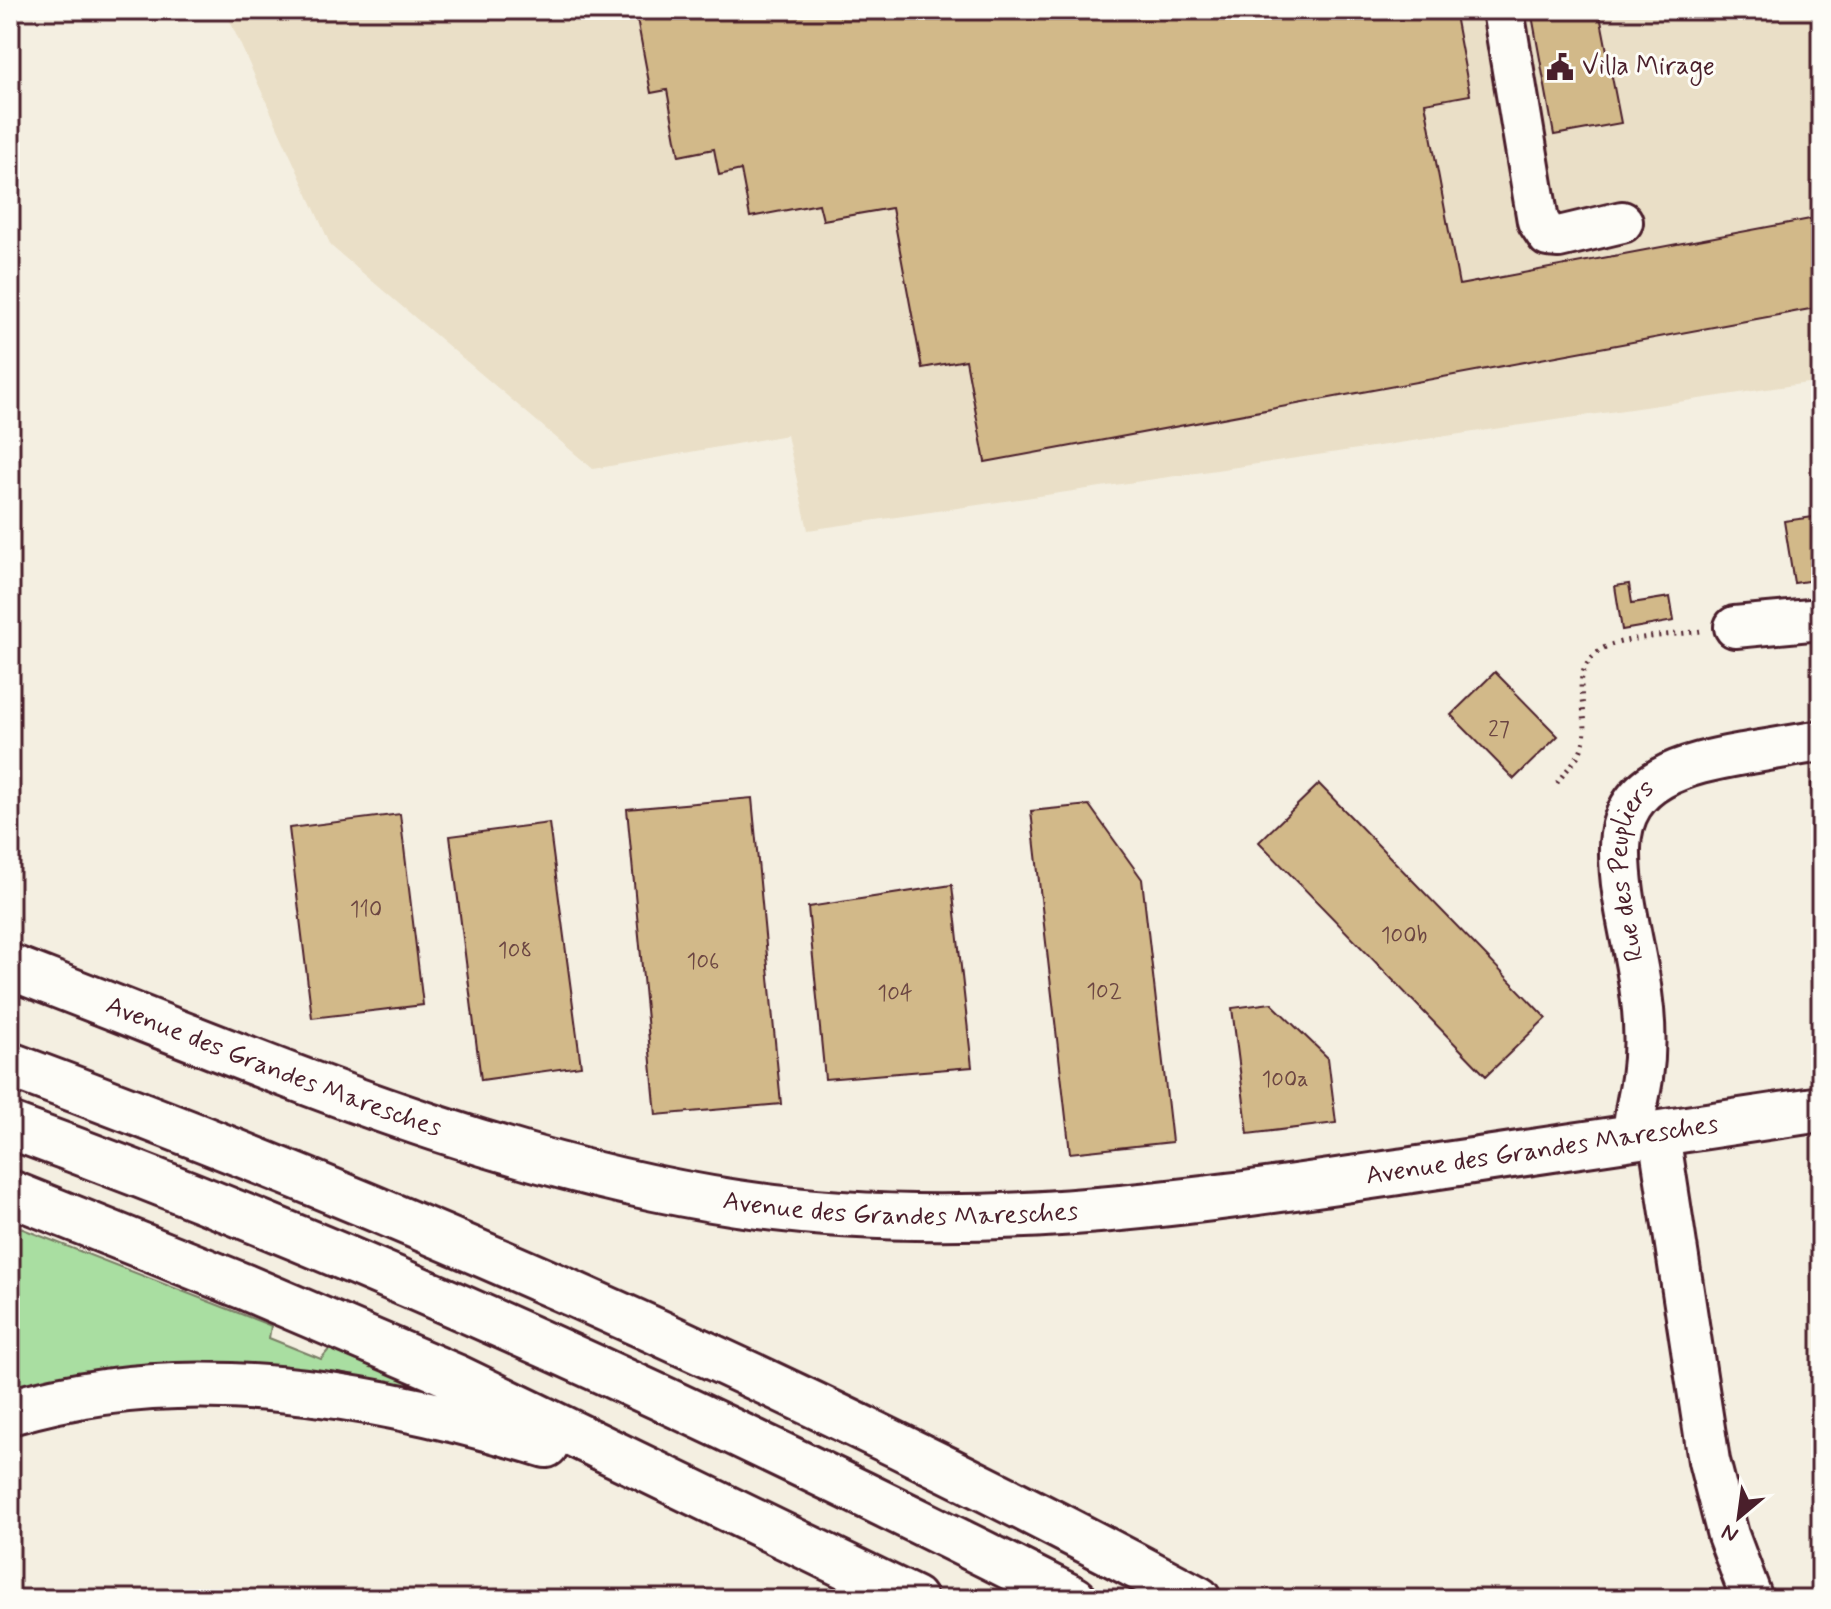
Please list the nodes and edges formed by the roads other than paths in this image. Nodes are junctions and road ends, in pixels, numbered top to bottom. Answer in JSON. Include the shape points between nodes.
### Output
{"nodes":[{"id":1,"x":1503,"y":10,"type":"edge"},
{"id":2,"x":1622,"y":222,"type":"dead end"},
{"id":3,"x":1821,"y":619,"type":"edge"},
{"id":4,"x":1735,"y":627,"type":"road end"},
{"id":5,"x":1821,"y":741,"type":"edge"},
{"id":6,"x":10,"y":967,"type":"edge"},
{"id":7,"x":10,"y":1065,"type":"edge"},
{"id":8,"x":1821,"y":1109,"type":"edge"},
{"id":9,"x":10,"y":1126,"type":"edge"},
{"id":10,"x":1646,"y":1136,"type":"junction"},
{"id":11,"x":10,"y":1193,"type":"edge"},
{"id":12,"x":10,"y":1412,"type":"edge"},
{"id":13,"x":817,"y":1550,"type":"junction"},
{"id":14,"x":914,"y":1599,"type":"edge"},
{"id":15,"x":1074,"y":1599,"type":"edge"},
{"id":16,"x":1198,"y":1599,"type":"edge"},
{"id":17,"x":1752,"y":1599,"type":"edge"}],
"edges":[{"from":1,"to":2,"type":"street","via":[[1538,221],[1548,236],[1559,237]]},
{"from":3,"to":4,"type":"street"},
{"from":5,"to":10,"type":"street","name":"Rue des Peupliers","via":[[1694,763],[1657,780],[1626,815],[1621,866],[1645,1034],[1633,1119]]},
{"from":6,"to":10,"type":"main road","name":"Avenue des Grandes Maresches","via":[[510,1152],[641,1185],[799,1211],[943,1218],[1105,1211]]},
{"from":7,"to":16,"type":"main road","via":[[572,1294],[916,1454]]},
{"from":8,"to":10,"type":"main road","name":"Avenue des Grandes Maresches"},
{"from":9,"to":15,"type":"main road","via":[[528,1338],[856,1490]]},
{"from":10,"to":17,"type":"street","name":"Rue des Peupliers","via":[[1709,1461]]},
{"from":11,"to":13,"type":"main road","via":[[378,1342]]},
{"from":12,"to":13,"type":"main road","via":[[122,1391],[222,1385],[376,1402],[549,1445]]},
{"from":13,"to":14,"type":"main road"}]}
